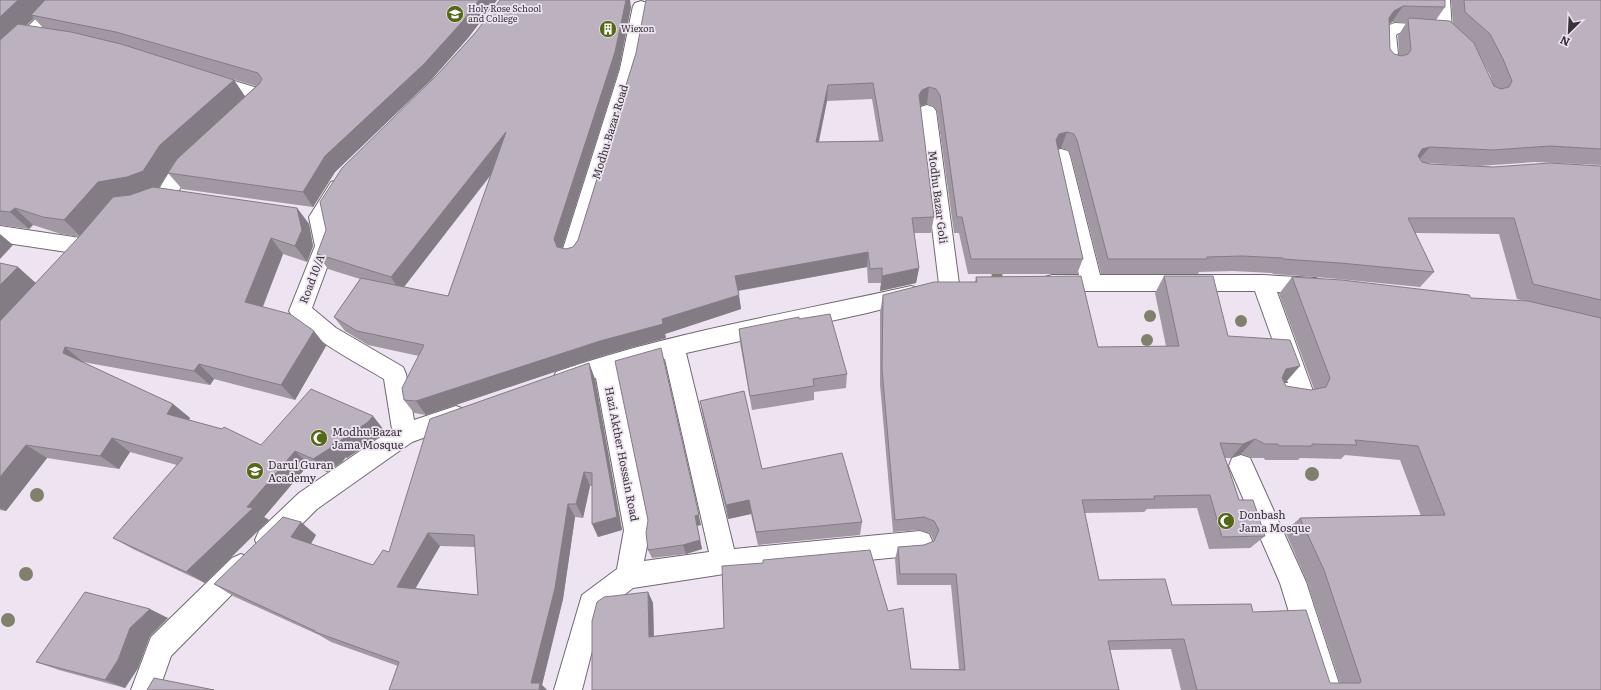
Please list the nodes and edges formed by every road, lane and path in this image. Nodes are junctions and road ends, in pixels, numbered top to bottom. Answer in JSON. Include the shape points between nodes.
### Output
{"nodes":[{"id":1,"x":64,"y":0,"type":"edge"},
{"id":2,"x":1442,"y":0,"type":"edge"},
{"id":3,"x":644,"y":3,"type":"edge"},
{"id":4,"x":65,"y":40,"type":"edge"},
{"id":5,"x":1390,"y":65,"type":"edge"},
{"id":6,"x":197,"y":75,"type":"edge"},
{"id":7,"x":927,"y":111,"type":"dead end"},
{"id":8,"x":240,"y":116,"type":"edge"},
{"id":9,"x":207,"y":146,"type":"edge"},
{"id":10,"x":1060,"y":156,"type":"edge"},
{"id":11,"x":348,"y":173,"type":"edge"},
{"id":12,"x":189,"y":198,"type":"edge"},
{"id":13,"x":0,"y":234,"type":"edge"},
{"id":14,"x":571,"y":255,"type":"edge"},
{"id":15,"x":71,"y":264,"type":"edge"},
{"id":16,"x":1091,"y":282,"type":"junction"},
{"id":17,"x":1028,"y":283,"type":"edge"},
{"id":18,"x":1263,"y":283,"type":"junction"},
{"id":19,"x":949,"y":284,"type":"junction"},
{"id":20,"x":973,"y":284,"type":"edge"},
{"id":21,"x":1336,"y":288,"type":"edge"},
{"id":22,"x":673,"y":347,"type":"junction"},
{"id":23,"x":604,"y":365,"type":"junction"},
{"id":24,"x":545,"y":385,"type":"edge"},
{"id":25,"x":1280,"y":393,"type":"edge"},
{"id":26,"x":478,"y":408,"type":"edge"},
{"id":27,"x":404,"y":434,"type":"junction"},
{"id":28,"x":1241,"y":466,"type":"dead end"},
{"id":29,"x":920,"y":543,"type":"dead end"},
{"id":30,"x":724,"y":562,"type":"junction"},
{"id":31,"x":628,"y":576,"type":"junction"},
{"id":32,"x":145,"y":690,"type":"edge"},
{"id":33,"x":568,"y":690,"type":"edge"},
{"id":34,"x":1327,"y":690,"type":"edge"}],
"edges":[{"from":1,"to":4,"type":"street","via":[[23,40]]},
{"from":2,"to":5,"type":"street","via":[[1450,36],[1395,28],[1388,34]]},
{"from":3,"to":14,"type":"street","name":"Modhu Bazar Road","via":[[630,69]]},
{"from":6,"to":8,"type":"street","via":[[262,95]]},
{"from":7,"to":19,"type":"street","name":"Modhu Bazar Goli"},
{"from":9,"to":12,"type":"street","via":[[159,197]]},
{"from":10,"to":16,"type":"street"},
{"from":11,"to":27,"type":"street","name":"Road 10/A","via":[[312,216],[325,246],[300,311],[328,334],[395,374]]},
{"from":13,"to":15,"type":"street","via":[[92,241]]},
{"from":16,"to":17,"type":"street"},
{"from":16,"to":18,"type":"street"},
{"from":18,"to":21,"type":"street"},
{"from":18,"to":25,"type":"street","via":[[1303,394]]},
{"from":19,"to":20,"type":"street"},
{"from":19,"to":22,"type":"street"},
{"from":22,"to":23,"type":"street"},
{"from":22,"to":30,"type":"street"},
{"from":23,"to":24,"type":"street"},
{"from":23,"to":31,"type":"street","name":"Hazi Akther Hossain Road","via":[[637,530]]},
{"from":26,"to":27,"type":"street"},
{"from":27,"to":32,"type":"street","via":[[308,501],[162,647]]},
{"from":28,"to":34,"type":"street","via":[[1293,582]]},
{"from":29,"to":30,"type":"street"},
{"from":30,"to":31,"type":"street"},
{"from":31,"to":33,"type":"street","via":[[591,604]]}]}
